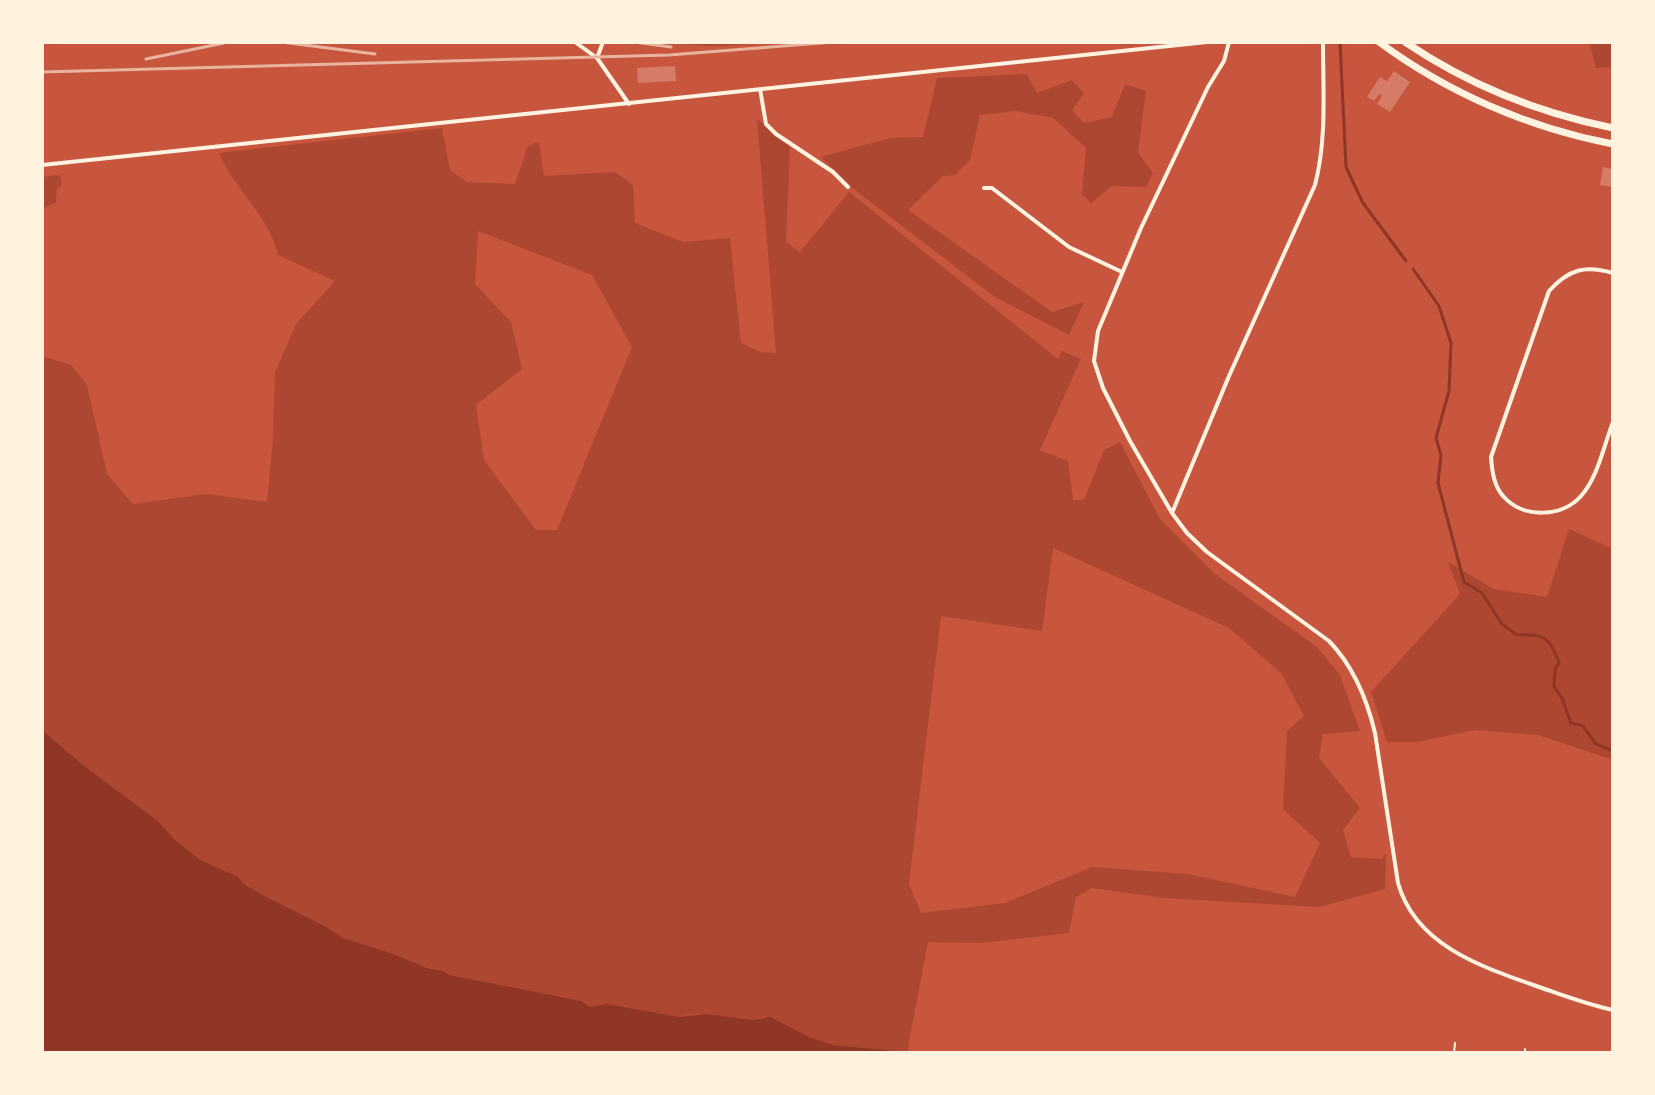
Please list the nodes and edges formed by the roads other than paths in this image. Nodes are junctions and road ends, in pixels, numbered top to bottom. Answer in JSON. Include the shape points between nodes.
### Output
{"nodes":[{"id":1,"x":575,"y":42,"type":"edge"},
{"id":2,"x":603,"y":42,"type":"edge"},
{"id":3,"x":1207,"y":42,"type":"edge"},
{"id":4,"x":1229,"y":42,"type":"edge"},
{"id":5,"x":1323,"y":42,"type":"edge"},
{"id":6,"x":1379,"y":42,"type":"edge"},
{"id":7,"x":1405,"y":42,"type":"edge"},
{"id":8,"x":597,"y":58,"type":"junction"},
{"id":9,"x":760,"y":89,"type":"junction"},
{"id":10,"x":629,"y":104,"type":"junction"},
{"id":11,"x":1613,"y":128,"type":"edge"},
{"id":12,"x":1613,"y":144,"type":"edge"},
{"id":13,"x":42,"y":165,"type":"edge"},
{"id":14,"x":848,"y":187,"type":"dead end"},
{"id":15,"x":984,"y":188,"type":"dead end"},
{"id":16,"x":1122,"y":272,"type":"junction"},
{"id":17,"x":1613,"y":273,"type":"edge"},
{"id":18,"x":1613,"y":422,"type":"edge"},
{"id":19,"x":1172,"y":513,"type":"junction"},
{"id":20,"x":1613,"y":1010,"type":"edge"}],
"edges":[{"from":1,"to":8,"type":"street"},
{"from":2,"to":8,"type":"street"},
{"from":3,"to":9,"type":"street"},
{"from":4,"to":16,"type":"street"},
{"from":5,"to":19,"type":"street","via":[[1322,147],[1315,185]]},
{"from":6,"to":12,"type":"highway","via":[[1500,110]]},
{"from":7,"to":11,"type":"highway","via":[[1516,100]]},
{"from":8,"to":10,"type":"street"},
{"from":9,"to":10,"type":"street"},
{"from":9,"to":14,"type":"street","via":[[766,124]]},
{"from":10,"to":13,"type":"street"},
{"from":15,"to":16,"type":"street","via":[[995,190],[1069,247]]},
{"from":16,"to":19,"type":"street","via":[[1098,331],[1094,361],[1110,401]]},
{"from":17,"to":18,"type":"street","via":[[1595,268],[1576,271],[1549,291],[1491,457],[1503,497],[1540,513],[1575,502],[1585,492]]},
{"from":19,"to":20,"type":"street","via":[[1207,552],[1318,633],[1348,664],[1370,711],[1398,883],[1412,916],[1440,943],[1478,964]]}]}
